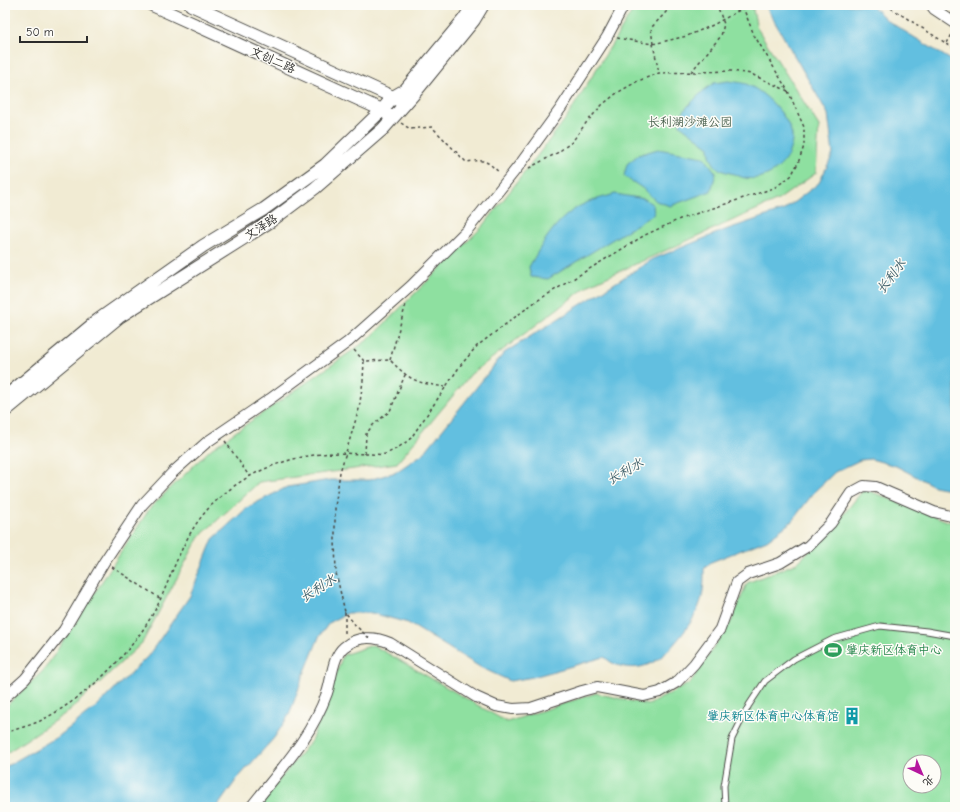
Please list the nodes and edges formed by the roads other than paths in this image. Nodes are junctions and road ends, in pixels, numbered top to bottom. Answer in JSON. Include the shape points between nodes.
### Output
{"nodes":[{"id":1,"x":152,"y":5,"type":"edge"},
{"id":2,"x":191,"y":5,"type":"edge"},
{"id":3,"x":473,"y":5,"type":"edge"},
{"id":4,"x":483,"y":5,"type":"edge"},
{"id":5,"x":624,"y":5,"type":"edge"},
{"id":6,"x":931,"y":5,"type":"edge"},
{"id":7,"x":955,"y":23,"type":"edge"},
{"id":8,"x":393,"y":97,"type":"junction"},
{"id":9,"x":404,"y":105,"type":"junction"},
{"id":10,"x":382,"y":110,"type":"junction"},
{"id":11,"x":392,"y":118,"type":"junction"},
{"id":12,"x":5,"y":397,"type":"edge"},
{"id":13,"x":5,"y":410,"type":"edge"},
{"id":14,"x":955,"y":517,"type":"edge"},
{"id":15,"x":955,"y":636,"type":"edge"},
{"id":16,"x":5,"y":697,"type":"edge"},
{"id":17,"x":251,"y":807,"type":"edge"},
{"id":18,"x":725,"y":807,"type":"edge"}],
"edges":[{"from":1,"to":10,"type":"street","name":"文创二路"},
{"from":2,"to":8,"type":"street","name":"文创二路"},
{"from":3,"to":8,"type":"street","name":"文泽路","via":[[464,20],[405,90]]},
{"from":4,"to":9,"type":"street","name":"文泽路","via":[[470,26]]},
{"from":5,"to":16,"type":"street","via":[[607,37],[561,108],[468,229],[411,286],[348,342],[207,442],[172,473],[142,505],[104,562],[64,630],[25,679]]},
{"from":6,"to":7,"type":"street"},
{"from":8,"to":9,"type":"street","name":"文创二路"},
{"from":8,"to":10,"type":"street","name":"文泽路"},
{"from":9,"to":11,"type":"street","name":"文泽路"},
{"from":10,"to":11,"type":"street","name":"文创二路"},
{"from":10,"to":12,"type":"street","name":"文泽路","via":[[325,165],[98,320]]},
{"from":11,"to":13,"type":"street","name":"文泽路","via":[[316,188],[271,221],[119,317]]},
{"from":14,"to":17,"type":"street","via":[[934,512],[876,487],[864,486],[851,493],[830,523],[808,546],[780,563],[748,574],[737,582],[720,629],[694,664],[677,682],[660,692],[644,696],[597,687],[531,708],[513,709],[496,706],[476,697],[390,643],[369,638],[353,640],[342,648],[337,657],[327,692],[314,723],[297,750]]},
{"from":15,"to":18,"type":"lane","via":[[880,626],[832,639],[794,659],[765,682],[732,739],[724,786]]}]}
